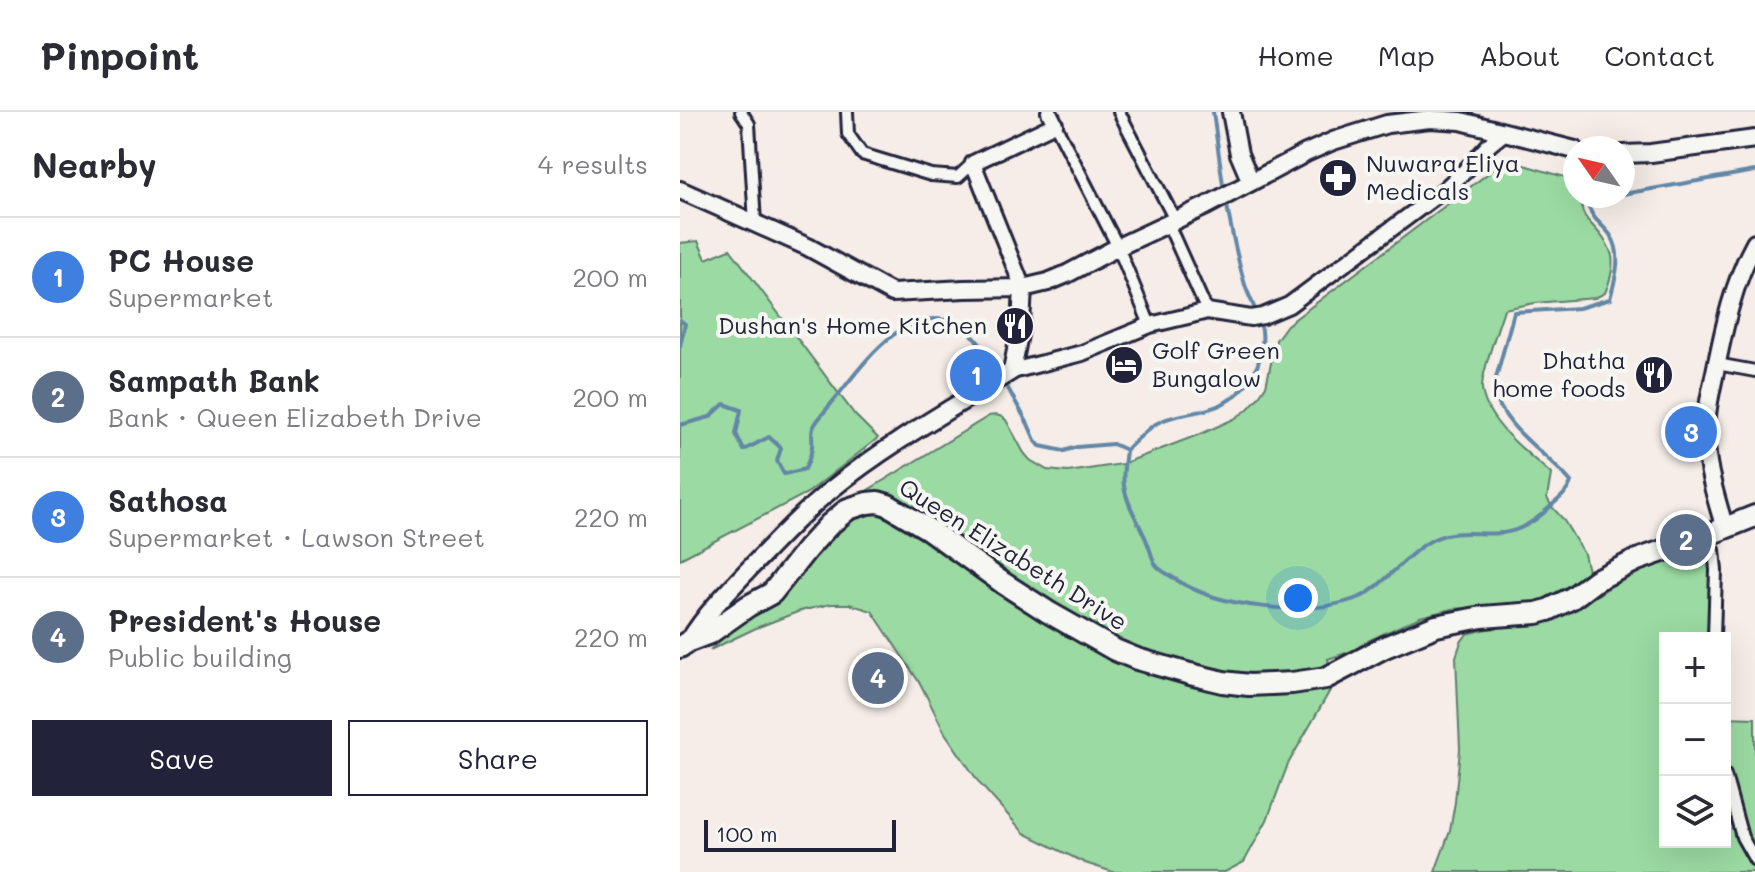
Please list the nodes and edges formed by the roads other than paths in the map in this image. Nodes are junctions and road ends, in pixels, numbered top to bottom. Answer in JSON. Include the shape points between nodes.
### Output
{"nodes":[{"id":1,"x":741,"y":112,"type":"edge"},
{"id":2,"x":847,"y":112,"type":"edge"},
{"id":3,"x":1119,"y":112,"type":"edge"},
{"id":4,"x":1231,"y":112,"type":"edge"},
{"id":5,"x":1052,"y":118,"type":"edge"},
{"id":6,"x":1505,"y":132,"type":"junction"},
{"id":7,"x":1755,"y":139,"type":"edge"},
{"id":8,"x":1563,"y":147,"type":"edge"},
{"id":9,"x":1635,"y":154,"type":"edge"},
{"id":10,"x":973,"y":163,"type":"junction"},
{"id":11,"x":1246,"y":185,"type":"junction"},
{"id":12,"x":680,"y":190,"type":"edge"},
{"id":13,"x":1171,"y":222,"type":"junction"},
{"id":14,"x":755,"y":223,"type":"junction"},
{"id":15,"x":1755,"y":243,"type":"edge"},
{"id":16,"x":1118,"y":247,"type":"junction"},
{"id":17,"x":1023,"y":288,"type":"junction"},
{"id":18,"x":1207,"y":311,"type":"junction"},
{"id":19,"x":1150,"y":325,"type":"junction"},
{"id":20,"x":1717,"y":364,"type":"junction"},
{"id":21,"x":1755,"y":371,"type":"edge"},
{"id":22,"x":1010,"y":372,"type":"junction"},
{"id":23,"x":1755,"y":516,"type":"edge"},
{"id":24,"x":1725,"y":529,"type":"junction"},
{"id":25,"x":1705,"y":536,"type":"junction"},
{"id":26,"x":1714,"y":632,"type":"edge"},
{"id":27,"x":684,"y":644,"type":"edge"},
{"id":28,"x":1725,"y":776,"type":"edge"},
{"id":29,"x":1755,"y":860,"type":"edge"}],
"edges":[{"from":1,"to":14,"type":"street","via":[[749,124]]},
{"from":2,"to":10,"type":"street","via":[[848,134],[862,154],[931,175],[958,177]]},
{"from":3,"to":13,"type":"street"},
{"from":4,"to":11,"type":"main road"},
{"from":5,"to":10,"type":"street"},
{"from":5,"to":16,"type":"street"},
{"from":6,"to":8,"type":"main road"},
{"from":6,"to":11,"type":"main road","via":[[1446,119],[1387,124],[1333,141]]},
{"from":6,"to":18,"type":"street","via":[[1426,204],[1299,298],[1257,317]]},
{"from":7,"to":9,"type":"main road"},
{"from":10,"to":17,"type":"street"},
{"from":11,"to":13,"type":"main road"},
{"from":12,"to":14,"type":"main road"},
{"from":13,"to":16,"type":"main road"},
{"from":13,"to":18,"type":"street"},
{"from":14,"to":17,"type":"main road","via":[[892,293]]},
{"from":15,"to":20,"type":"main road","via":[[1734,292]]},
{"from":16,"to":17,"type":"main road","via":[[1048,282]]},
{"from":16,"to":19,"type":"street"},
{"from":17,"to":22,"type":"main road"},
{"from":18,"to":19,"type":"street"},
{"from":19,"to":22,"type":"street","via":[[1082,353]]},
{"from":20,"to":21,"type":"street"},
{"from":20,"to":24,"type":"main road","via":[[1705,443]]},
{"from":22,"to":27,"type":"main road","via":[[885,451],[815,504],[718,601]]},
{"from":23,"to":24,"type":"highway","name":"Queen Elizabeth Drive"},
{"from":24,"to":25,"type":"highway","name":"Queen Elizabeth Drive"},
{"from":25,"to":26,"type":"street","via":[[1714,550],[1716,570]]},
{"from":25,"to":27,"type":"highway","name":"Queen Elizabeth Drive","via":[[1612,571],[1548,610],[1436,626],[1326,678],[1249,685],[1198,676],[1115,650],[1037,605],[888,505],[867,503],[848,509],[829,525],[772,593]]},
{"from":28,"to":29,"type":"street","via":[[1742,837]]}]}
